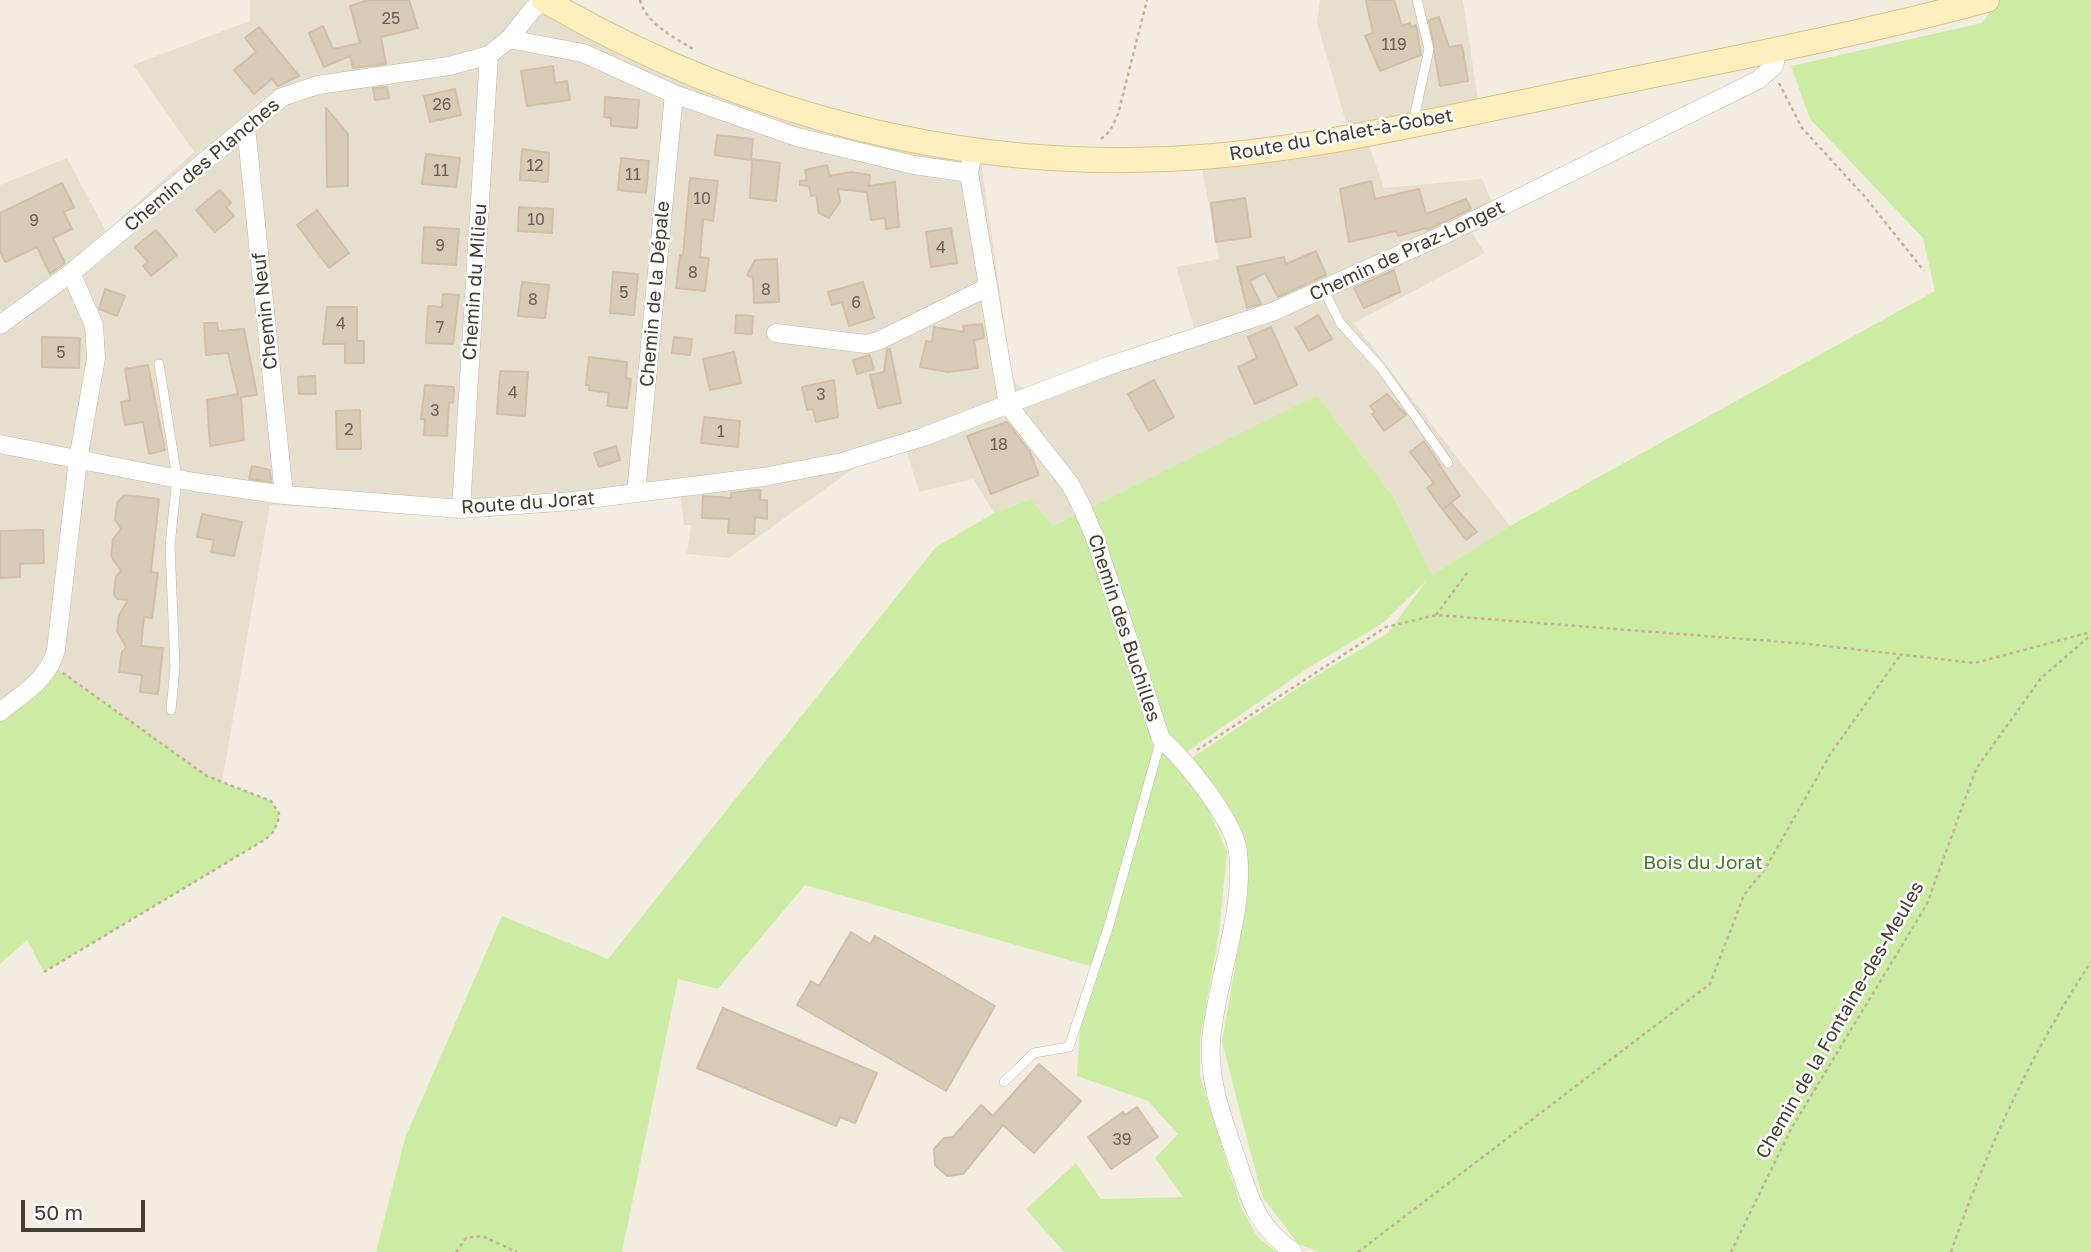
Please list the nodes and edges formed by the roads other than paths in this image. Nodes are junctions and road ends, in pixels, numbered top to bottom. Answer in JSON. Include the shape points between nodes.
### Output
{"nodes":[{"id":1,"x":545,"y":0,"type":"edge"},
{"id":2,"x":1417,"y":0,"type":"edge"},
{"id":3,"x":1987,"y":0,"type":"edge"},
{"id":4,"x":509,"y":38,"type":"junction"},
{"id":5,"x":489,"y":55,"type":"junction"},
{"id":6,"x":1776,"y":58,"type":"junction"},
{"id":7,"x":674,"y":94,"type":"junction"},
{"id":8,"x":1413,"y":125,"type":"junction"},
{"id":9,"x":246,"y":127,"type":"junction"},
{"id":10,"x":971,"y":162,"type":"junction"},
{"id":11,"x":71,"y":274,"type":"junction"},
{"id":12,"x":986,"y":288,"type":"junction"},
{"id":13,"x":1323,"y":289,"type":"junction"},
{"id":14,"x":0,"y":325,"type":"edge"},
{"id":15,"x":776,"y":332,"type":"dead end"},
{"id":16,"x":159,"y":364,"type":"dead end"},
{"id":17,"x":1008,"y":405,"type":"junction"},
{"id":18,"x":0,"y":444,"type":"edge"},
{"id":19,"x":78,"y":460,"type":"junction"},
{"id":20,"x":1448,"y":463,"type":"dead end"},
{"id":21,"x":177,"y":478,"type":"junction"},
{"id":22,"x":636,"y":493,"type":"junction"},
{"id":23,"x":284,"y":495,"type":"junction"},
{"id":24,"x":461,"y":509,"type":"junction"},
{"id":25,"x":171,"y":710,"type":"dead end"},
{"id":26,"x":0,"y":712,"type":"edge"},
{"id":27,"x":1161,"y":739,"type":"junction"},
{"id":28,"x":1004,"y":1082,"type":"dead end"},
{"id":29,"x":1293,"y":1252,"type":"edge"}],
"edges":[{"from":1,"to":4,"type":"street","name":"Chemin des Planches"},
{"from":1,"to":10,"type":"main road","name":"Route du Chalet-à-Gobet","via":[[631,47],[745,96]]},
{"from":2,"to":8,"type":"lane","via":[[1429,49]]},
{"from":3,"to":6,"type":"main road","name":"Route du Chalet-à-Gobet"},
{"from":4,"to":5,"type":"street","name":"Chemin des Planches"},
{"from":4,"to":7,"type":"street","via":[[583,53]]},
{"from":5,"to":9,"type":"street","name":"Chemin des Planches","via":[[449,66],[318,85],[282,97]]},
{"from":5,"to":24,"type":"street","name":"Chemin du Milieu"},
{"from":6,"to":8,"type":"main road","name":"Route du Chalet-à-Gobet"},
{"from":6,"to":13,"type":"street","name":"Chemin de Praz-Longet","via":[[1758,80],[1573,173]]},
{"from":7,"to":10,"type":"street","via":[[797,137],[902,162]]},
{"from":7,"to":22,"type":"street","name":"Chemin de la Dépale"},
{"from":8,"to":10,"type":"main road","name":"Route du Chalet-à-Gobet","via":[[1202,157]]},
{"from":9,"to":11,"type":"street","name":"Chemin des Planches"},
{"from":9,"to":23,"type":"street","name":"Chemin Neuf"},
{"from":10,"to":12,"type":"street","name":"Chemin des Buchilles"},
{"from":11,"to":14,"type":"street","name":"Chemin des Planches"},
{"from":11,"to":19,"type":"street","via":[[88,305],[96,337]]},
{"from":12,"to":15,"type":"street","via":[[866,344]]},
{"from":12,"to":17,"type":"street","name":"Chemin des Buchilles"},
{"from":13,"to":17,"type":"street","name":"Chemin de Praz-Longet","via":[[1272,313],[1108,366]]},
{"from":13,"to":20,"type":"lane","via":[[1341,324],[1381,368]]},
{"from":16,"to":21,"type":"lane"},
{"from":17,"to":22,"type":"street","name":"Route du Jorat","via":[[923,438],[842,462]]},
{"from":17,"to":27,"type":"street","name":"Chemin des Buchilles","via":[[1081,505]]},
{"from":18,"to":19,"type":"street","name":"Route du Jorat"},
{"from":19,"to":21,"type":"street","name":"Route du Jorat"},
{"from":19,"to":26,"type":"street","via":[[52,666]]},
{"from":21,"to":23,"type":"street","name":"Route du Jorat"},
{"from":21,"to":25,"type":"lane","via":[[170,545],[175,667]]},
{"from":22,"to":24,"type":"street","name":"Route du Jorat"},
{"from":23,"to":24,"type":"street","name":"Route du Jorat"},
{"from":27,"to":28,"type":"lane","via":[[1069,1047],[1034,1053]]},
{"from":27,"to":29,"type":"street","name":"Chemin des Buchilles","via":[[1184,758],[1210,794],[1238,849],[1231,934],[1211,1041],[1212,1076],[1251,1203],[1266,1229]]}]}
